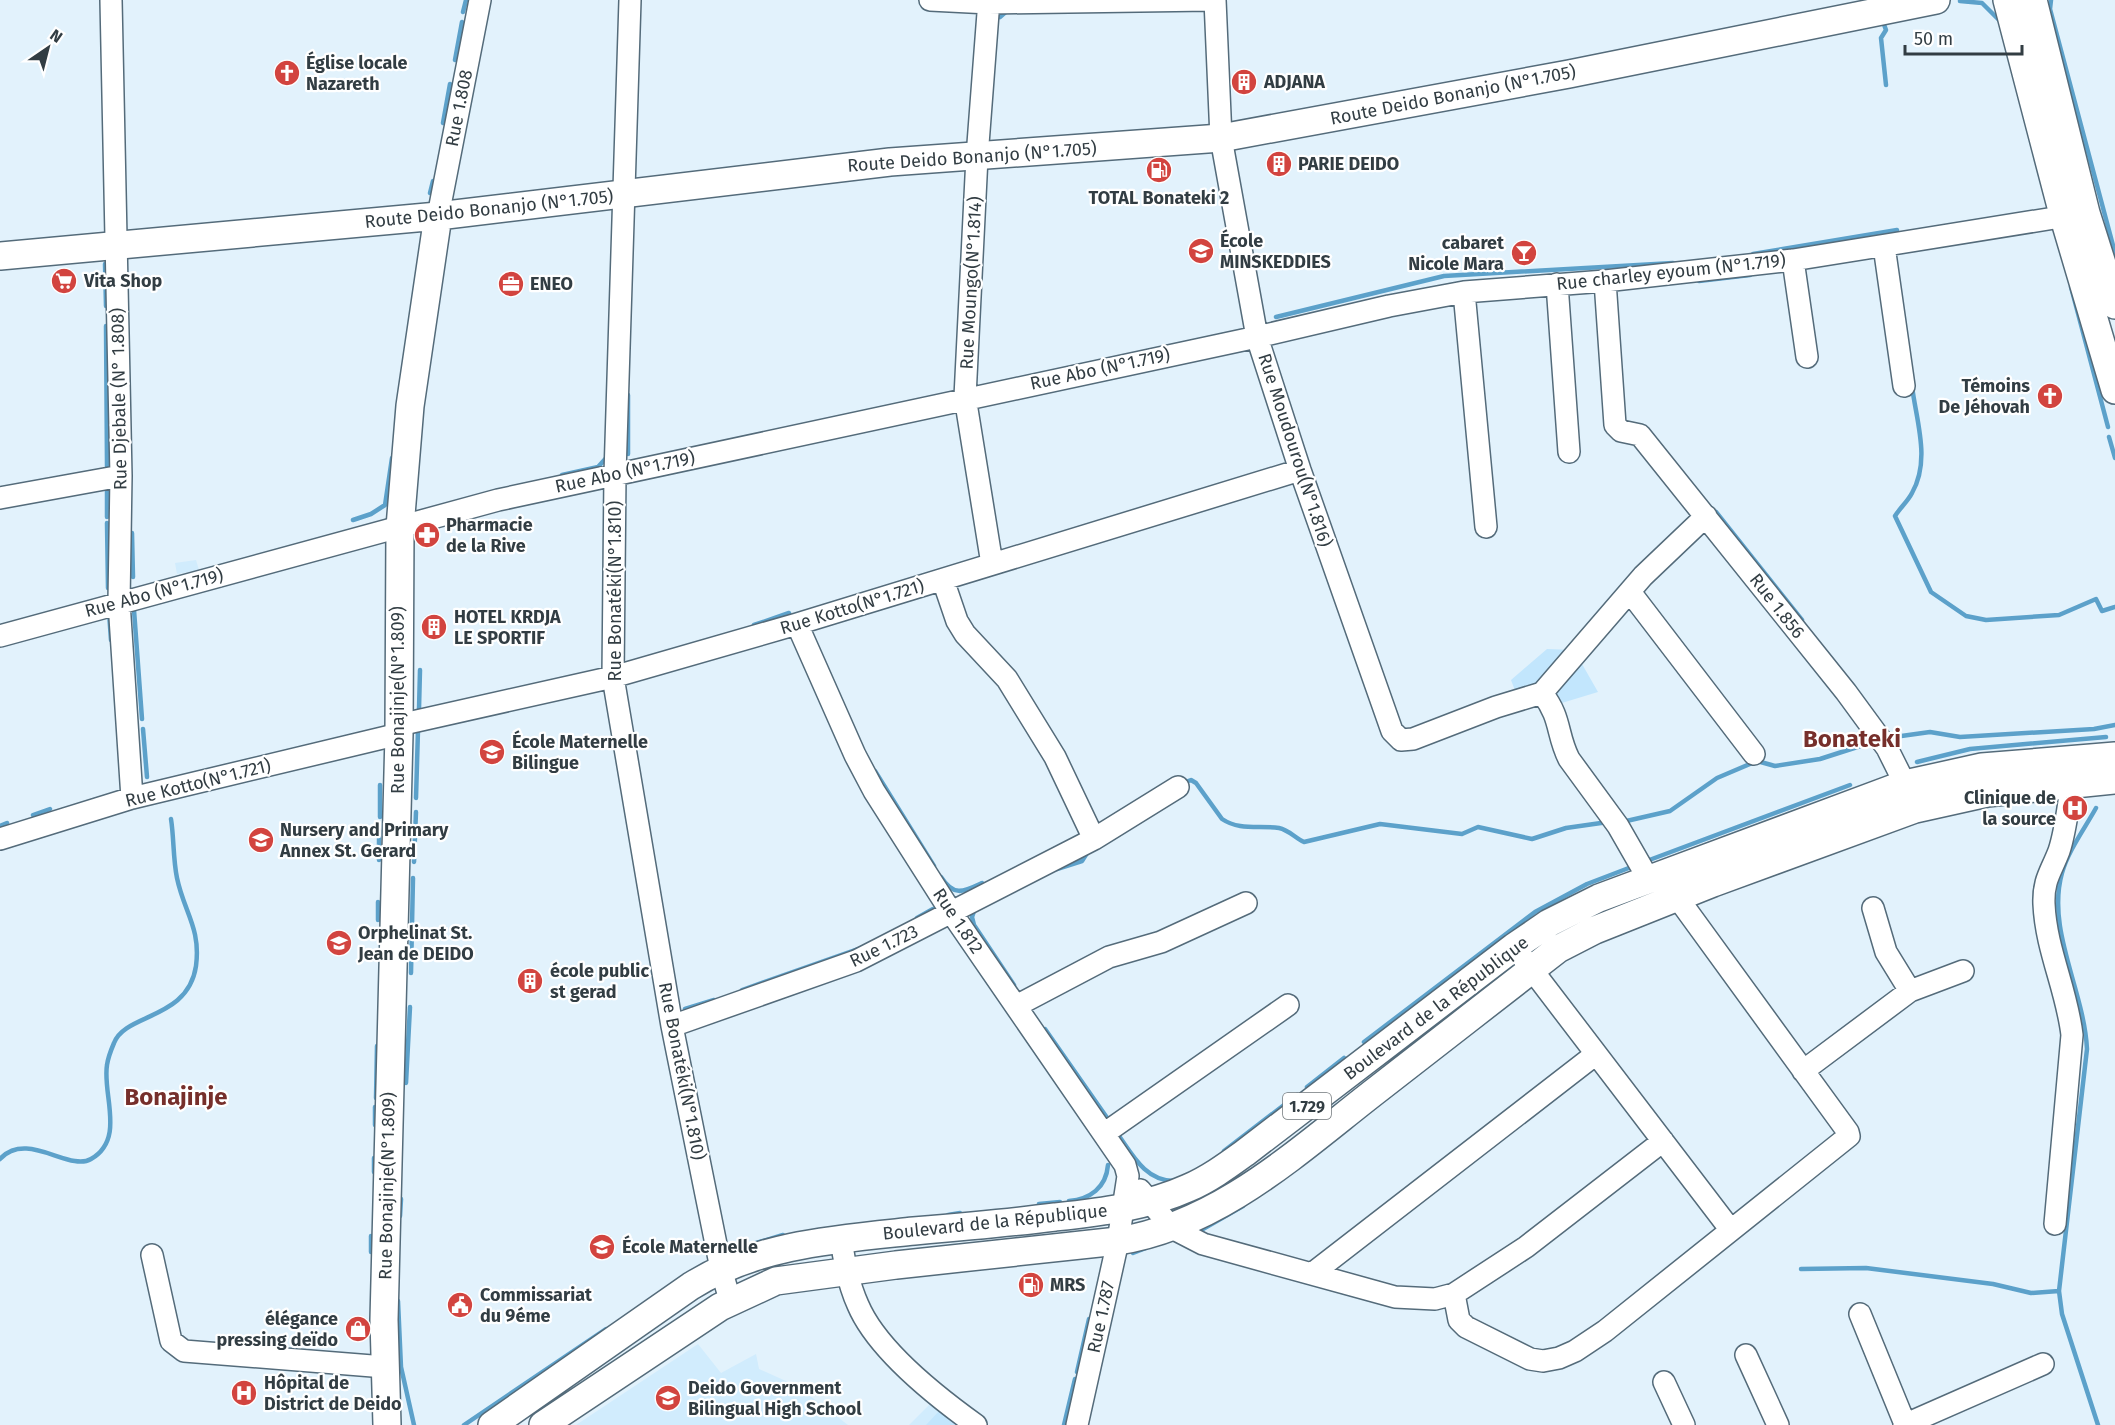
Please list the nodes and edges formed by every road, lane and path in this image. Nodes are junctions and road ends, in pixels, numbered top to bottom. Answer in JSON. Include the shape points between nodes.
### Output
{"nodes":[{"id":1,"x":111,"y":0,"type":"edge"},
{"id":2,"x":480,"y":0,"type":"edge"},
{"id":3,"x":630,"y":0,"type":"edge"},
{"id":4,"x":930,"y":0,"type":"edge"},
{"id":5,"x":1212,"y":0,"type":"edge"},
{"id":6,"x":1936,"y":0,"type":"edge"},
{"id":7,"x":2007,"y":0,"type":"edge"},
{"id":8,"x":2033,"y":0,"type":"edge"},
{"id":9,"x":989,"y":2,"type":"edge"},
{"id":10,"x":1221,"y":138,"type":"junction"},
{"id":11,"x":977,"y":157,"type":"junction"},
{"id":12,"x":625,"y":194,"type":"junction"},
{"id":13,"x":2075,"y":215,"type":"junction"},
{"id":14,"x":438,"y":216,"type":"junction"},
{"id":15,"x":116,"y":244,"type":"junction"},
{"id":16,"x":1884,"y":246,"type":"junction"},
{"id":17,"x":0,"y":256,"type":"edge"},
{"id":18,"x":1793,"y":260,"type":"junction"},
{"id":19,"x":1605,"y":281,"type":"junction"},
{"id":20,"x":1557,"y":284,"type":"junction"},
{"id":21,"x":1464,"y":292,"type":"junction"},
{"id":22,"x":2115,"y":305,"type":"edge"},
{"id":23,"x":1257,"y":337,"type":"junction"},
{"id":24,"x":1807,"y":357,"type":"dead end"},
{"id":25,"x":1904,"y":386,"type":"dead end"},
{"id":26,"x":2115,"y":390,"type":"edge"},
{"id":27,"x":965,"y":398,"type":"junction"},
{"id":28,"x":1569,"y":452,"type":"dead end"},
{"id":29,"x":1300,"y":470,"type":"junction"},
{"id":30,"x":615,"y":474,"type":"junction"},
{"id":31,"x":121,"y":476,"type":"junction"},
{"id":32,"x":0,"y":498,"type":"edge"},
{"id":33,"x":1706,"y":516,"type":"junction"},
{"id":34,"x":400,"y":527,"type":"junction"},
{"id":35,"x":1486,"y":527,"type":"dead end"},
{"id":36,"x":993,"y":564,"type":"junction"},
{"id":37,"x":943,"y":580,"type":"junction"},
{"id":38,"x":1630,"y":592,"type":"junction"},
{"id":39,"x":119,"y":602,"type":"junction"},
{"id":40,"x":797,"y":624,"type":"junction"},
{"id":41,"x":0,"y":636,"type":"edge"},
{"id":42,"x":613,"y":677,"type":"junction"},
{"id":43,"x":1542,"y":693,"type":"junction"},
{"id":44,"x":399,"y":730,"type":"junction"},
{"id":45,"x":1754,"y":754,"type":"dead end"},
{"id":46,"x":2115,"y":756,"type":"edge"},
{"id":47,"x":2115,"y":780,"type":"edge"},
{"id":48,"x":2072,"y":783,"type":"junction"},
{"id":49,"x":1905,"y":784,"type":"junction"},
{"id":50,"x":1178,"y":787,"type":"dead end"},
{"id":51,"x":132,"y":798,"type":"junction"},
{"id":52,"x":0,"y":839,"type":"edge"},
{"id":53,"x":1094,"y":839,"type":"junction"},
{"id":54,"x":1643,"y":868,"type":"junction"},
{"id":55,"x":1677,"y":897,"type":"junction"},
{"id":56,"x":1246,"y":903,"type":"dead end"},
{"id":57,"x":1873,"y":908,"type":"dead end"},
{"id":58,"x":951,"y":912,"type":"junction"},
{"id":59,"x":1515,"y":947,"type":"junction"},
{"id":60,"x":1531,"y":969,"type":"junction"},
{"id":61,"x":1963,"y":971,"type":"dead end"},
{"id":62,"x":1910,"y":991,"type":"junction"},
{"id":63,"x":1288,"y":1005,"type":"dead end"},
{"id":64,"x":1017,"y":1006,"type":"junction"},
{"id":65,"x":672,"y":1026,"type":"junction"},
{"id":66,"x":1596,"y":1054,"type":"junction"},
{"id":67,"x":1803,"y":1071,"type":"junction"},
{"id":68,"x":1105,"y":1133,"type":"junction"},
{"id":69,"x":1663,"y":1141,"type":"junction"},
{"id":70,"x":1128,"y":1176,"type":"junction"},
{"id":71,"x":1150,"y":1202,"type":"junction"},
{"id":72,"x":1123,"y":1208,"type":"junction"},
{"id":73,"x":997,"y":1224,"type":"junction"},
{"id":74,"x":2055,"y":1224,"type":"dead end"},
{"id":75,"x":1172,"y":1228,"type":"junction"},
{"id":76,"x":1730,"y":1229,"type":"junction"},
{"id":77,"x":841,"y":1238,"type":"junction"},
{"id":78,"x":1118,"y":1241,"type":"junction"},
{"id":79,"x":999,"y":1254,"type":"junction"},
{"id":80,"x":152,"y":1255,"type":"dead end"},
{"id":81,"x":721,"y":1269,"type":"junction"},
{"id":82,"x":846,"y":1272,"type":"junction"},
{"id":83,"x":1312,"y":1272,"type":"junction"},
{"id":84,"x":1454,"y":1294,"type":"junction"},
{"id":85,"x":730,"y":1300,"type":"junction"},
{"id":86,"x":1860,"y":1314,"type":"dead end"},
{"id":87,"x":1746,"y":1355,"type":"dead end"},
{"id":88,"x":2043,"y":1365,"type":"dead end"},
{"id":89,"x":385,"y":1367,"type":"junction"},
{"id":90,"x":1664,"y":1382,"type":"dead end"},
{"id":91,"x":391,"y":1418,"type":"edge"},
{"id":92,"x":492,"y":1425,"type":"edge"},
{"id":93,"x":543,"y":1425,"type":"edge"},
{"id":94,"x":976,"y":1425,"type":"edge"},
{"id":95,"x":1077,"y":1425,"type":"edge"},
{"id":96,"x":1684,"y":1425,"type":"edge"},
{"id":97,"x":1778,"y":1425,"type":"edge"},
{"id":98,"x":1905,"y":1425,"type":"edge"}],
"edges":[{"from":1,"to":15,"type":"street","name":"Rue Djebale (N° 1.808)"},
{"from":2,"to":14,"type":"street","name":"Rue 1.808"},
{"from":3,"to":12,"type":"street","name":"Rue Bonatéki(N°1.810)"},
{"from":4,"to":9,"type":"street"},
{"from":5,"to":9,"type":"street"},
{"from":5,"to":10,"type":"street","name":"Rue Moudourou(N°1.816)"},
{"from":6,"to":10,"type":"main road","name":"Route Deido Bonanjo (N°1.705)"},
{"from":7,"to":13,"type":"main road"},
{"from":8,"to":13,"type":"main road"},
{"from":9,"to":11,"type":"street","name":"Rue Moungo(N°1.814)"},
{"from":10,"to":11,"type":"main road","name":"Route Deido Bonanjo (N°1.705)"},
{"from":10,"to":23,"type":"street","name":"Rue Moudourou(N°1.816)"},
{"from":11,"to":12,"type":"main road","name":"Route Deido Bonanjo (N°1.705)","via":[[850,166]]},
{"from":11,"to":27,"type":"street","name":"Rue Moungo(N°1.814)"},
{"from":12,"to":14,"type":"main road","name":"Route Deido Bonanjo (N°1.705)"},
{"from":12,"to":30,"type":"street","name":"Rue Bonatéki(N°1.810)"},
{"from":13,"to":16,"type":"street","name":"Rue charley eyoum (N°1.719)"},
{"from":13,"to":22,"type":"main road"},
{"from":13,"to":26,"type":"main road"},
{"from":14,"to":15,"type":"main road","name":"Route Deido Bonanjo (N°1.705)"},
{"from":14,"to":34,"type":"main road","name":"Rue Bonajinje(N°1.809)","via":[[410,406]]},
{"from":15,"to":17,"type":"main road","name":"Route Deido Bonanjo (N°1.705)"},
{"from":15,"to":31,"type":"street","name":"Rue Djebale (N° 1.808)"},
{"from":16,"to":18,"type":"street","name":"Rue charley eyoum (N°1.719)"},
{"from":16,"to":25,"type":"street"},
{"from":18,"to":19,"type":"street","name":"Rue charley eyoum (N°1.719)"},
{"from":18,"to":24,"type":"street"},
{"from":19,"to":20,"type":"street","name":"Rue charley eyoum (N°1.719)"},
{"from":19,"to":33,"type":"street","name":"Rue 1.856","via":[[1615,425],[1621,431],[1640,435]]},
{"from":20,"to":21,"type":"street","name":"Rue charley eyoum (N°1.719)"},
{"from":20,"to":28,"type":"street"},
{"from":21,"to":23,"type":"street","name":"Rue charley eyoum (N°1.719)"},
{"from":21,"to":35,"type":"street"},
{"from":23,"to":27,"type":"street","name":"Rue Abo (N°1.719)"},
{"from":23,"to":29,"type":"street","name":"Rue Moudourou(N°1.816)"},
{"from":27,"to":30,"type":"street","name":"Rue Abo (N°1.719)"},
{"from":27,"to":36,"type":"street","name":"Rue Moungo(N°1.814)"},
{"from":29,"to":36,"type":"street","name":"Rue Kotto(N°1.721)"},
{"from":29,"to":43,"type":"street","name":"Rue Moudourou(N°1.816)","via":[[1396,737],[1413,739]]},
{"from":30,"to":34,"type":"street","name":"Rue Abo (N°1.719)"},
{"from":30,"to":42,"type":"street","name":"Rue Bonatéki(N°1.810)"},
{"from":31,"to":32,"type":"street"},
{"from":31,"to":39,"type":"street","name":"Rue Djebale (N° 1.808)"},
{"from":33,"to":38,"type":"street"},
{"from":33,"to":49,"type":"street","name":"Rue 1.856","via":[[1873,729]]},
{"from":34,"to":39,"type":"street","name":"Rue Abo (N°1.719)"},
{"from":34,"to":44,"type":"main road","name":"Rue Bonajinje(N°1.809)"},
{"from":36,"to":37,"type":"street","name":"Rue Kotto(N°1.721)"},
{"from":37,"to":40,"type":"street","name":"Rue Kotto(N°1.721)"},
{"from":37,"to":53,"type":"street","via":[[961,627],[1007,679],[1055,757]]},
{"from":38,"to":43,"type":"street"},
{"from":38,"to":45,"type":"street"},
{"from":39,"to":41,"type":"street","name":"Rue Abo (N°1.719)"},
{"from":39,"to":51,"type":"street","name":"Rue Djebale (N° 1.808)"},
{"from":40,"to":42,"type":"street","name":"Rue Kotto(N°1.721)"},
{"from":40,"to":58,"type":"street","name":"Rue 1.812","via":[[855,755]]},
{"from":42,"to":44,"type":"street","name":"Rue Kotto(N°1.721)"},
{"from":42,"to":65,"type":"street","name":"Rue Bonatéki(N°1.810)"},
{"from":43,"to":54,"type":"street","via":[[1557,717],[1563,749]]},
{"from":44,"to":51,"type":"street","name":"Rue Kotto(N°1.721)"},
{"from":44,"to":89,"type":"main road","name":"Rue Bonajinje(N°1.809)"},
{"from":46,"to":49,"type":"main road","name":"Boulevard de la République","number":"1.729","via":[[1982,767]]},
{"from":47,"to":48,"type":"main road","name":"Boulevard de la République","number":"1.729"},
{"from":48,"to":55,"type":"main road","name":"Boulevard de la République","number":"1.729","via":[[1987,793],[1915,809]]},
{"from":48,"to":74,"type":"street","via":[[2059,850],[2044,881],[2049,949],[2070,1015],[2072,1035]]},
{"from":49,"to":54,"type":"main road","name":"Boulevard de la République","number":"1.729"},
{"from":50,"to":53,"type":"street","name":"Rue 1.723"},
{"from":51,"to":52,"type":"street","name":"Rue Kotto(N°1.721)"},
{"from":53,"to":58,"type":"street","name":"Rue 1.723"},
{"from":54,"to":59,"type":"main road","name":"Boulevard de la République","number":"1.729"},
{"from":55,"to":60,"type":"main road","name":"Boulevard de la République","number":"1.729","via":[[1574,939]]},
{"from":55,"to":67,"type":"street"},
{"from":56,"to":64,"type":"street","via":[[1182,934],[1109,957]]},
{"from":57,"to":62,"type":"street","via":[[1886,952]]},
{"from":58,"to":64,"type":"street","name":"Rue 1.812"},
{"from":58,"to":65,"type":"street","name":"Rue 1.723","via":[[856,961]]},
{"from":59,"to":60,"type":"street"},
{"from":59,"to":71,"type":"main road","name":"Boulevard de la République","number":"1.729","via":[[1215,1174]]},
{"from":60,"to":66,"type":"street"},
{"from":60,"to":75,"type":"main road","name":"Boulevard de la République","number":"1.729","via":[[1270,1172],[1201,1217]]},
{"from":61,"to":62,"type":"street"},
{"from":62,"to":67,"type":"street"},
{"from":63,"to":68,"type":"street"},
{"from":64,"to":68,"type":"street","name":"Rue 1.812"},
{"from":65,"to":81,"type":"street","name":"Rue Bonatéki(N°1.810)"},
{"from":66,"to":69,"type":"street"},
{"from":66,"to":83,"type":"street"},
{"from":67,"to":76,"type":"street","via":[[1849,1136]]},
{"from":68,"to":70,"type":"street","name":"Rue 1.812"},
{"from":69,"to":76,"type":"street"},
{"from":69,"to":84,"type":"street","via":[[1526,1246]]},
{"from":70,"to":71,"type":"street","name":"Rue 1.812"},
{"from":70,"to":72,"type":"street"},
{"from":71,"to":72,"type":"main road","name":"Boulevard de la République","number":"1.729"},
{"from":71,"to":75,"type":"street","name":"Rue 1.812"},
{"from":72,"to":73,"type":"main road","name":"Boulevard de la République","number":"1.729"},
{"from":72,"to":78,"type":"street","name":"Rue 1.787"},
{"from":73,"to":77,"type":"main road","name":"Boulevard de la République","number":"1.729"},
{"from":73,"to":79,"type":"main road"},
{"from":75,"to":78,"type":"main road","name":"Boulevard de la République","number":"1.729"},
{"from":75,"to":83,"type":"street","via":[[1213,1248]]},
{"from":76,"to":84,"type":"street","via":[[1605,1331],[1559,1358],[1530,1359],[1466,1327],[1460,1320]]},
{"from":77,"to":81,"type":"main road","name":"Boulevard de la République","number":"1.729","via":[[775,1251]]},
{"from":77,"to":82,"type":"street"},
{"from":78,"to":79,"type":"main road","name":"Boulevard de la République","number":"1.729"},
{"from":78,"to":95,"type":"street","name":"Rue 1.787"},
{"from":79,"to":82,"type":"main road","name":"Boulevard de la République","number":"1.729"},
{"from":80,"to":89,"type":"street","via":[[171,1341],[184,1351]]},
{"from":81,"to":85,"type":"street","name":"Rue Bonatéki(N°1.810)"},
{"from":81,"to":92,"type":"main road","name":"Boulevard de la République","number":"1.729"},
{"from":82,"to":85,"type":"main road","name":"Boulevard de la République","number":"1.729","via":[[776,1281]]},
{"from":82,"to":94,"type":"street","via":[[858,1307],[880,1338],[907,1369]]},
{"from":83,"to":84,"type":"street","via":[[1395,1297],[1425,1299]]},
{"from":85,"to":93,"type":"main road","name":"Boulevard de la République","number":"1.729"},
{"from":86,"to":98,"type":"street"},
{"from":87,"to":97,"type":"street"},
{"from":88,"to":98,"type":"street"},
{"from":89,"to":91,"type":"main road","name":"Rue Bonajinje(N°1.809)"},
{"from":90,"to":96,"type":"street"}]}
